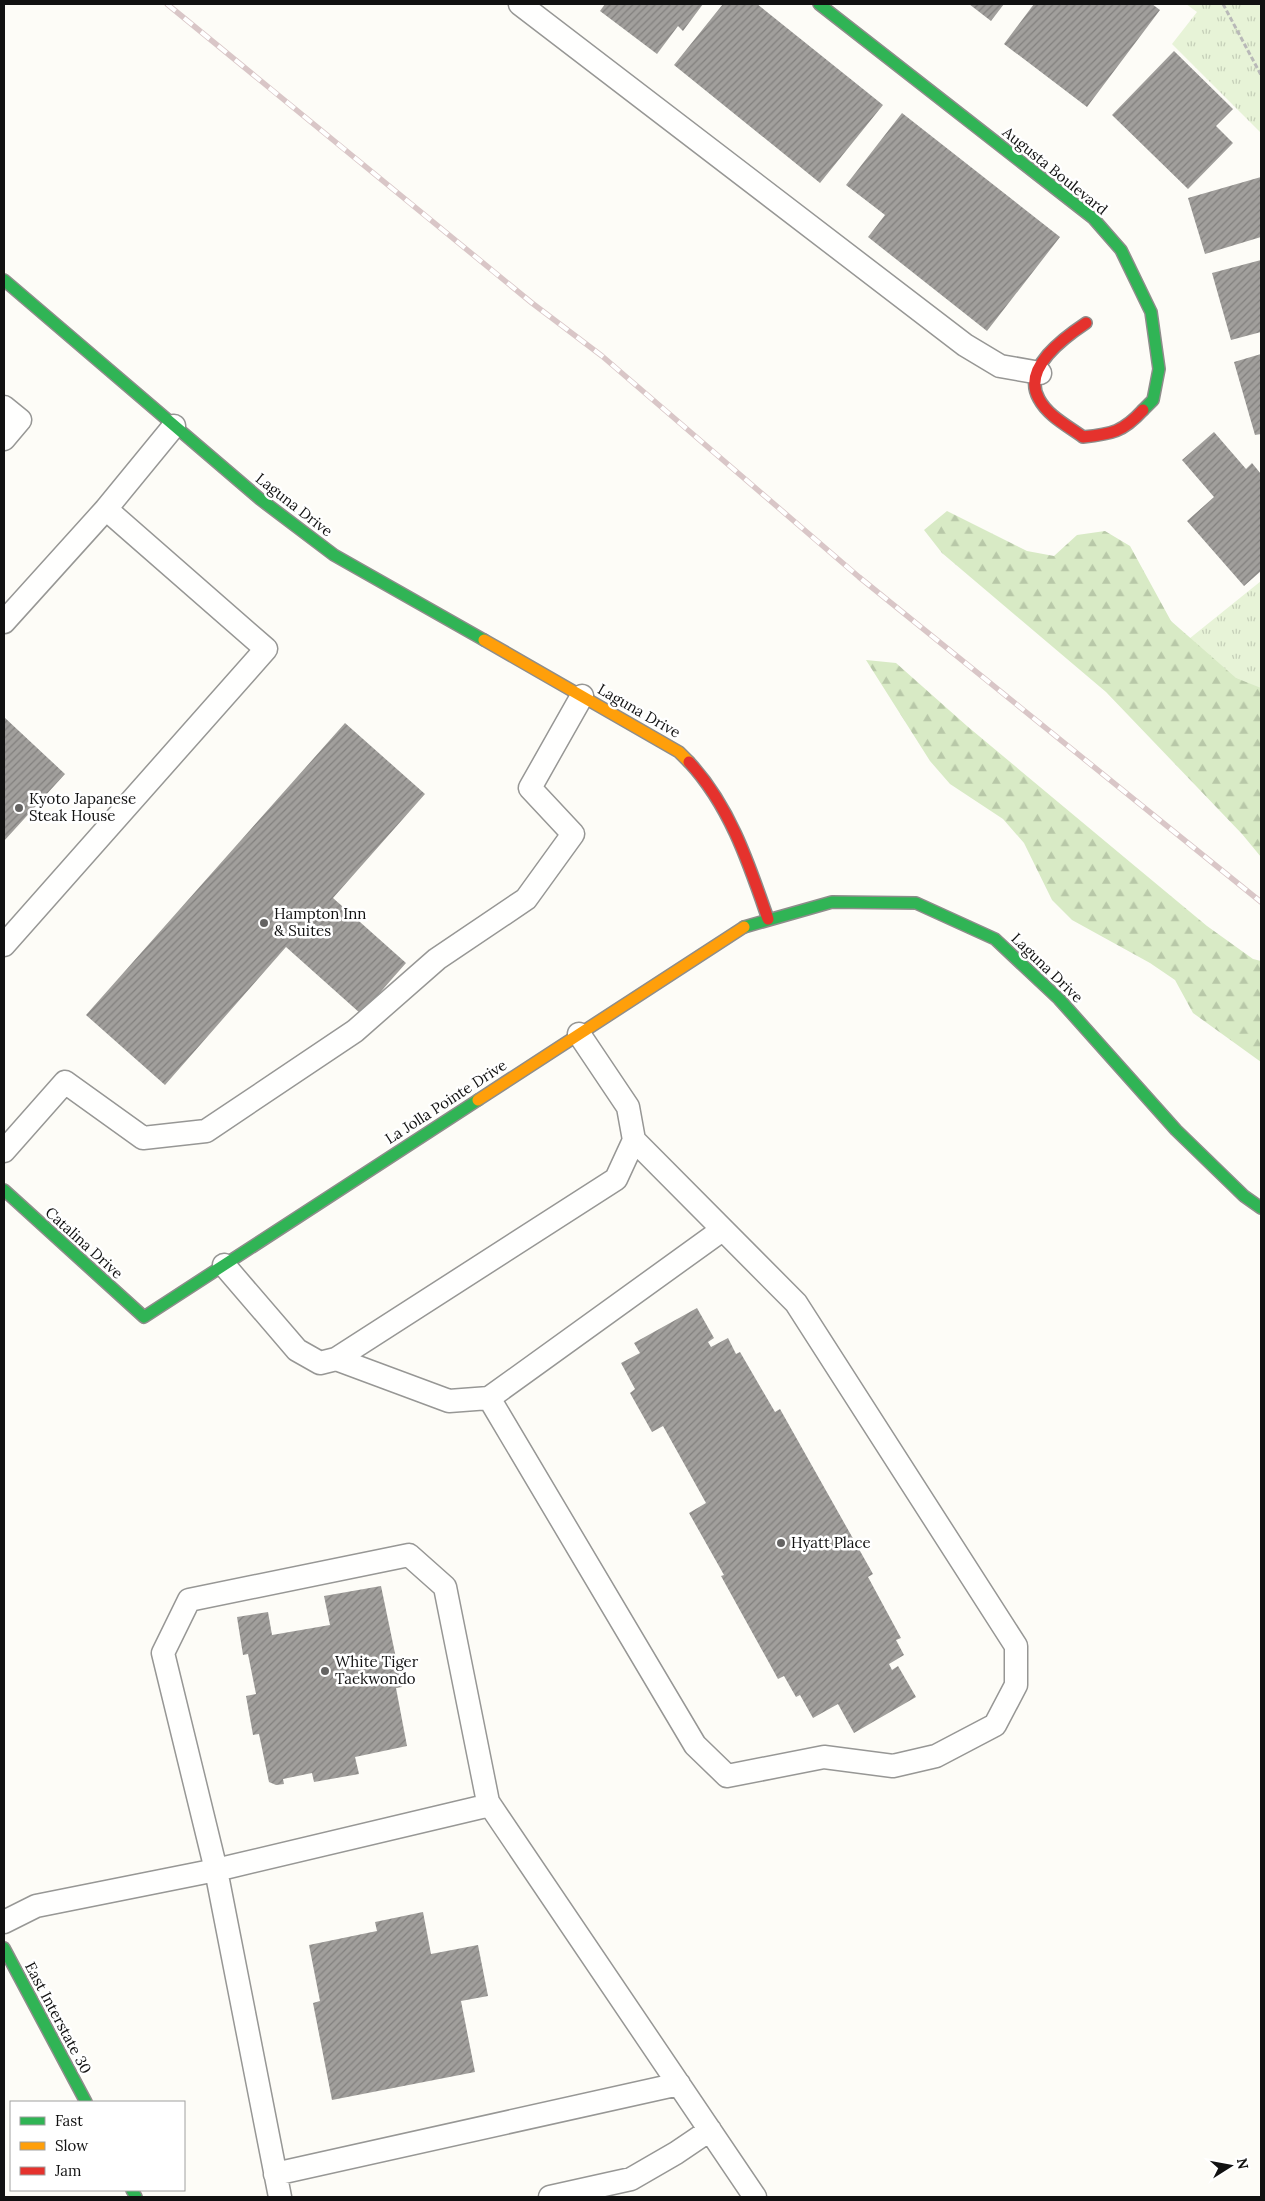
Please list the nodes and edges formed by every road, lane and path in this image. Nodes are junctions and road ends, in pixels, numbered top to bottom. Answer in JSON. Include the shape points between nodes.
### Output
{"nodes":[{"id":1,"x":520,"y":4,"type":"edge"},
{"id":2,"x":819,"y":4,"type":"edge"},
{"id":3,"x":1223,"y":4,"type":"edge"},
{"id":4,"x":1261,"y":75,"type":"edge"},
{"id":5,"x":4,"y":280,"type":"edge"},
{"id":6,"x":1086,"y":323,"type":"dead end"},
{"id":7,"x":1040,"y":373,"type":"junction"},
{"id":8,"x":4,"y":407,"type":"edge"},
{"id":9,"x":174,"y":426,"type":"junction"},
{"id":10,"x":4,"y":439,"type":"edge"},
{"id":11,"x":106,"y":508,"type":"junction"},
{"id":12,"x":4,"y":622,"type":"edge"},
{"id":13,"x":582,"y":696,"type":"junction"},
{"id":14,"x":768,"y":919,"type":"junction"},
{"id":15,"x":4,"y":944,"type":"edge"},
{"id":16,"x":579,"y":1034,"type":"junction"},
{"id":17,"x":634,"y":1140,"type":"junction"},
{"id":18,"x":4,"y":1151,"type":"edge"},
{"id":19,"x":4,"y":1190,"type":"edge"},
{"id":20,"x":1261,"y":1208,"type":"edge"},
{"id":21,"x":722,"y":1230,"type":"junction"},
{"id":22,"x":224,"y":1265,"type":"junction"},
{"id":23,"x":144,"y":1317,"type":"joint"},
{"id":24,"x":336,"y":1359,"type":"junction"},
{"id":25,"x":489,"y":1398,"type":"junction"},
{"id":26,"x":490,"y":1804,"type":"junction"},
{"id":27,"x":216,"y":1870,"type":"junction"},
{"id":28,"x":4,"y":1922,"type":"edge"},
{"id":29,"x":4,"y":1948,"type":"edge"},
{"id":30,"x":678,"y":2084,"type":"junction"},
{"id":31,"x":85,"y":2101,"type":"edge"},
{"id":32,"x":710,"y":2130,"type":"junction"},
{"id":33,"x":275,"y":2174,"type":"junction"},
{"id":34,"x":280,"y":2197,"type":"edge"},
{"id":35,"x":550,"y":2197,"type":"edge"},
{"id":36,"x":755,"y":2197,"type":"edge"}],
"edges":[{"from":1,"to":7,"type":"lane","via":[[965,345],[1000,366]]},
{"from":2,"to":7,"type":"street","name":"Augusta Boulevard","via":[[1093,218],[1121,250],[1151,312],[1159,369],[1153,400],[1130,424],[1112,434],[1083,437],[1037,398],[1036,379]]},
{"from":3,"to":4,"type":"path"},
{"from":5,"to":9,"type":"street","name":"Laguna Drive"},
{"from":6,"to":7,"type":"street","name":"Augusta Boulevard","via":[[1062,339]]},
{"from":8,"to":10,"type":"lane","via":[[20,420]]},
{"from":9,"to":11,"type":"lane"},
{"from":9,"to":13,"type":"street","name":"Laguna Drive","via":[[260,499],[334,555]]},
{"from":11,"to":12,"type":"lane"},
{"from":11,"to":15,"type":"lane","via":[[266,649]]},
{"from":13,"to":14,"type":"street","name":"Laguna Drive","via":[[679,752],[703,778],[745,856]]},
{"from":13,"to":18,"type":"lane","via":[[530,788],[572,834],[526,899],[437,959],[355,1032],[206,1131],[143,1138],[65,1082]]},
{"from":14,"to":16,"type":"street","name":"La Jolla Pointe Drive","via":[[745,926]]},
{"from":14,"to":20,"type":"street","name":"Laguna Drive","via":[[832,902],[916,904],[995,939],[1059,999],[1176,1130],[1244,1196]]},
{"from":16,"to":17,"type":"lane","via":[[628,1107]]},
{"from":16,"to":22,"type":"street","name":"La Jolla Pointe Drive"},
{"from":17,"to":21,"type":"lane"},
{"from":17,"to":24,"type":"lane","via":[[616,1179]]},
{"from":19,"to":23,"type":"street","name":"Catalina Drive"},
{"from":21,"to":25,"type":"lane"},
{"from":21,"to":25,"type":"lane","via":[[796,1303],[1016,1646],[1016,1686],[995,1725],[936,1756],[893,1766],[824,1757],[727,1776],[695,1745]]},
{"from":22,"to":23,"type":"street","name":"La Jolla Pointe Drive"},
{"from":22,"to":24,"type":"lane","via":[[297,1350],[320,1362]]},
{"from":24,"to":25,"type":"lane","via":[[449,1401]]},
{"from":26,"to":27,"type":"lane"},
{"from":26,"to":27,"type":"lane","via":[[445,1587],[408,1556],[189,1600],[163,1653]]},
{"from":26,"to":30,"type":"lane"},
{"from":27,"to":28,"type":"lane","via":[[36,1906]]},
{"from":27,"to":33,"type":"lane"},
{"from":29,"to":31,"type":"street","name":"East Interstate 30"},
{"from":30,"to":32,"type":"lane"},
{"from":30,"to":33,"type":"lane"},
{"from":32,"to":35,"type":"lane","via":[[631,2179]]},
{"from":32,"to":36,"type":"lane"},
{"from":33,"to":34,"type":"lane"}]}
